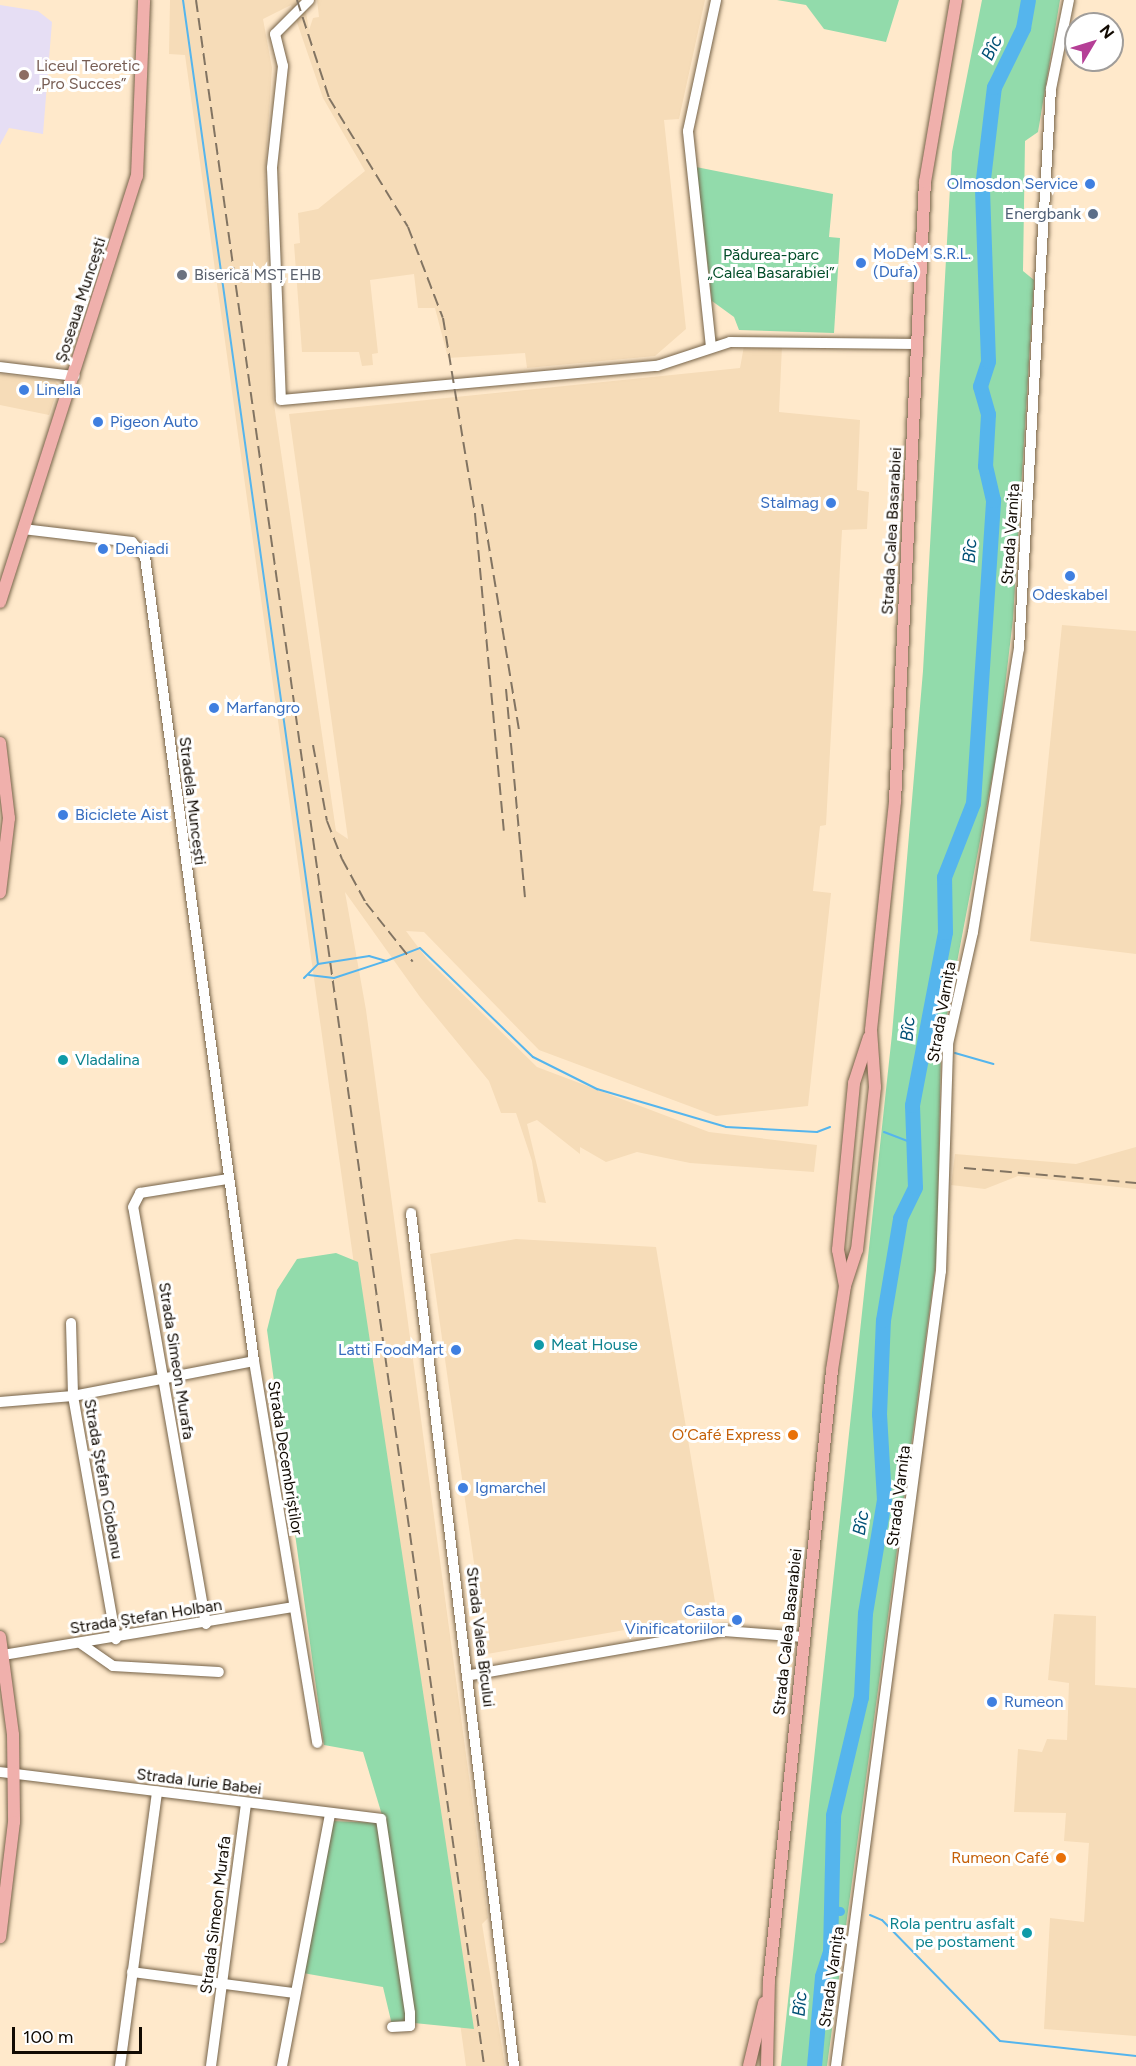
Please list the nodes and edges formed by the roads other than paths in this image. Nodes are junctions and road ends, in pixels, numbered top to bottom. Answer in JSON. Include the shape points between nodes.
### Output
{"nodes":[{"id":1,"x":144,"y":0,"type":"edge"},
{"id":2,"x":309,"y":0,"type":"edge"},
{"id":3,"x":716,"y":0,"type":"edge"},
{"id":4,"x":956,"y":0,"type":"edge"},
{"id":5,"x":961,"y":0,"type":"edge"},
{"id":6,"x":1069,"y":0,"type":"edge"},
{"id":7,"x":950,"y":35,"type":"junction"},
{"id":8,"x":917,"y":344,"type":"junction"},
{"id":9,"x":711,"y":347,"type":"junction"},
{"id":10,"x":0,"y":367,"type":"edge"},
{"id":11,"x":74,"y":376,"type":"junction"},
{"id":12,"x":23,"y":530,"type":"junction"},
{"id":13,"x":0,"y":602,"type":"edge"},
{"id":14,"x":0,"y":743,"type":"edge"},
{"id":15,"x":0,"y":892,"type":"edge"},
{"id":16,"x":871,"y":1030,"type":"junction"},
{"id":17,"x":855,"y":1083,"type":"junction"},
{"id":18,"x":875,"y":1087,"type":"junction"},
{"id":19,"x":227,"y":1179,"type":"junction"},
{"id":20,"x":842,"y":1211,"type":"junction"},
{"id":21,"x":411,"y":1213,"type":"dead end"},
{"id":22,"x":861,"y":1214,"type":"junction"},
{"id":23,"x":845,"y":1286,"type":"junction"},
{"id":24,"x":70,"y":1323,"type":"dead end"},
{"id":25,"x":254,"y":1361,"type":"junction"},
{"id":26,"x":162,"y":1377,"type":"junction"},
{"id":27,"x":73,"y":1396,"type":"junction"},
{"id":28,"x":0,"y":1402,"type":"edge"},
{"id":29,"x":294,"y":1607,"type":"junction"},
{"id":30,"x":206,"y":1624,"type":"junction"},
{"id":31,"x":0,"y":1637,"type":"edge"},
{"id":32,"x":804,"y":1637,"type":"junction"},
{"id":33,"x":116,"y":1639,"type":"junction"},
{"id":34,"x":80,"y":1643,"type":"junction"},
{"id":35,"x":3,"y":1655,"type":"junction"},
{"id":36,"x":219,"y":1672,"type":"dead end"},
{"id":37,"x":471,"y":1675,"type":"junction"},
{"id":38,"x":317,"y":1743,"type":"dead end"},
{"id":39,"x":0,"y":1772,"type":"edge"},
{"id":40,"x":13,"y":1773,"type":"junction"},
{"id":41,"x":157,"y":1791,"type":"junction"},
{"id":42,"x":246,"y":1804,"type":"junction"},
{"id":43,"x":330,"y":1815,"type":"junction"},
{"id":44,"x":0,"y":1937,"type":"edge"},
{"id":45,"x":132,"y":1972,"type":"junction"},
{"id":46,"x":769,"y":1981,"type":"junction"},
{"id":47,"x":223,"y":1984,"type":"junction"},
{"id":48,"x":294,"y":1993,"type":"junction"},
{"id":49,"x":392,"y":2027,"type":"dead end"},
{"id":50,"x":120,"y":2066,"type":"edge"},
{"id":51,"x":211,"y":2066,"type":"edge"},
{"id":52,"x":282,"y":2066,"type":"edge"},
{"id":53,"x":514,"y":2066,"type":"edge"},
{"id":54,"x":749,"y":2066,"type":"edge"},
{"id":55,"x":767,"y":2066,"type":"edge"},
{"id":56,"x":836,"y":2066,"type":"edge"}],
"edges":[{"from":1,"to":11,"type":"main road","name":"Șoseaua Muncești","via":[[137,176]]},
{"from":2,"to":9,"type":"street","via":[[275,34],[283,66],[272,168],[281,400],[657,366]]},
{"from":3,"to":9,"type":"street","via":[[688,131]]},
{"from":4,"to":7,"type":"main road","name":"Strada Calea Basarabiei"},
{"from":5,"to":7,"type":"main road","name":"Strada Calea Basarabiei"},
{"from":6,"to":56,"type":"street","name":"Strada Varnița","via":[[1051,89],[1019,649],[973,932],[948,1044],[941,1271]]},
{"from":7,"to":8,"type":"main road","name":"Strada Calea Basarabiei","via":[[925,182]]},
{"from":8,"to":9,"type":"street","via":[[749,341]]},
{"from":8,"to":16,"type":"main road","name":"Strada Calea Basarabiei","via":[[895,801]]},
{"from":10,"to":11,"type":"street"},
{"from":11,"to":12,"type":"main road","name":"Șoseaua Muncești"},
{"from":12,"to":13,"type":"main road","name":"Șoseaua Muncești"},
{"from":12,"to":19,"type":"street","name":"Stradela Muncești","via":[[132,542],[145,557]]},
{"from":14,"to":15,"type":"main road","via":[[9,818]]},
{"from":16,"to":17,"type":"main road","name":"Strada Calea Basarabiei"},
{"from":16,"to":18,"type":"main road","name":"Strada Calea Basarabiei"},
{"from":17,"to":18,"type":"main road"},
{"from":17,"to":20,"type":"main road","name":"Strada Calea Basarabiei"},
{"from":18,"to":22,"type":"main road","name":"Strada Calea Basarabiei"},
{"from":19,"to":25,"type":"street","name":"Strada Decembriștilor"},
{"from":19,"to":26,"type":"street","name":"Strada Simeon Murafa","via":[[140,1193],[133,1202]]},
{"from":20,"to":22,"type":"main road","via":[[849,1217]]},
{"from":20,"to":23,"type":"main road","name":"Strada Calea Basarabiei","via":[[838,1250]]},
{"from":21,"to":37,"type":"street","name":"Strada Valea Bîcului"},
{"from":22,"to":23,"type":"main road","name":"Strada Calea Basarabiei"},
{"from":23,"to":32,"type":"main road","name":"Strada Calea Basarabiei"},
{"from":24,"to":27,"type":"street","name":"Strada Ștefan Ciobanu"},
{"from":25,"to":26,"type":"street"},
{"from":25,"to":29,"type":"street","name":"Strada Decembriștilor"},
{"from":26,"to":27,"type":"street"},
{"from":26,"to":30,"type":"street","name":"Strada Simeon Murafa"},
{"from":27,"to":28,"type":"street"},
{"from":27,"to":33,"type":"street","name":"Strada Ștefan Ciobanu"},
{"from":29,"to":30,"type":"street","name":"Strada Ștefan Holban"},
{"from":29,"to":38,"type":"street","name":"Strada Decembriștilor"},
{"from":30,"to":33,"type":"street","name":"Strada Ștefan Holban"},
{"from":31,"to":35,"type":"main road"},
{"from":32,"to":37,"type":"street","via":[[724,1631]]},
{"from":32,"to":46,"type":"main road","name":"Strada Calea Basarabiei"},
{"from":33,"to":34,"type":"street","name":"Strada Ștefan Holban"},
{"from":34,"to":35,"type":"street","name":"Strada Ștefan Holban"},
{"from":34,"to":36,"type":"street","via":[[113,1666]]},
{"from":35,"to":40,"type":"main road"},
{"from":37,"to":53,"type":"street","name":"Strada Valea Bîcului"},
{"from":39,"to":40,"type":"street","name":"Strada Iurie Babei"},
{"from":40,"to":41,"type":"street","name":"Strada Iurie Babei"},
{"from":40,"to":44,"type":"main road","via":[[14,1850]]},
{"from":41,"to":42,"type":"street","name":"Strada Iurie Babei"},
{"from":41,"to":45,"type":"street"},
{"from":42,"to":43,"type":"street","name":"Strada Iurie Babei"},
{"from":42,"to":47,"type":"street","name":"Strada Simeon Murafa"},
{"from":43,"to":48,"type":"street"},
{"from":43,"to":49,"type":"street","name":"Strada Iurie Babei","via":[[381,1819],[410,2013],[410,2026]]},
{"from":45,"to":47,"type":"street"},
{"from":45,"to":50,"type":"street"},
{"from":46,"to":54,"type":"main road","name":"Strada Calea Basarabiei"},
{"from":46,"to":55,"type":"main road","name":"Strada Calea Basarabiei"},
{"from":47,"to":48,"type":"street"},
{"from":47,"to":51,"type":"street","name":"Strada Simeon Murafa"},
{"from":48,"to":52,"type":"street"}]}
